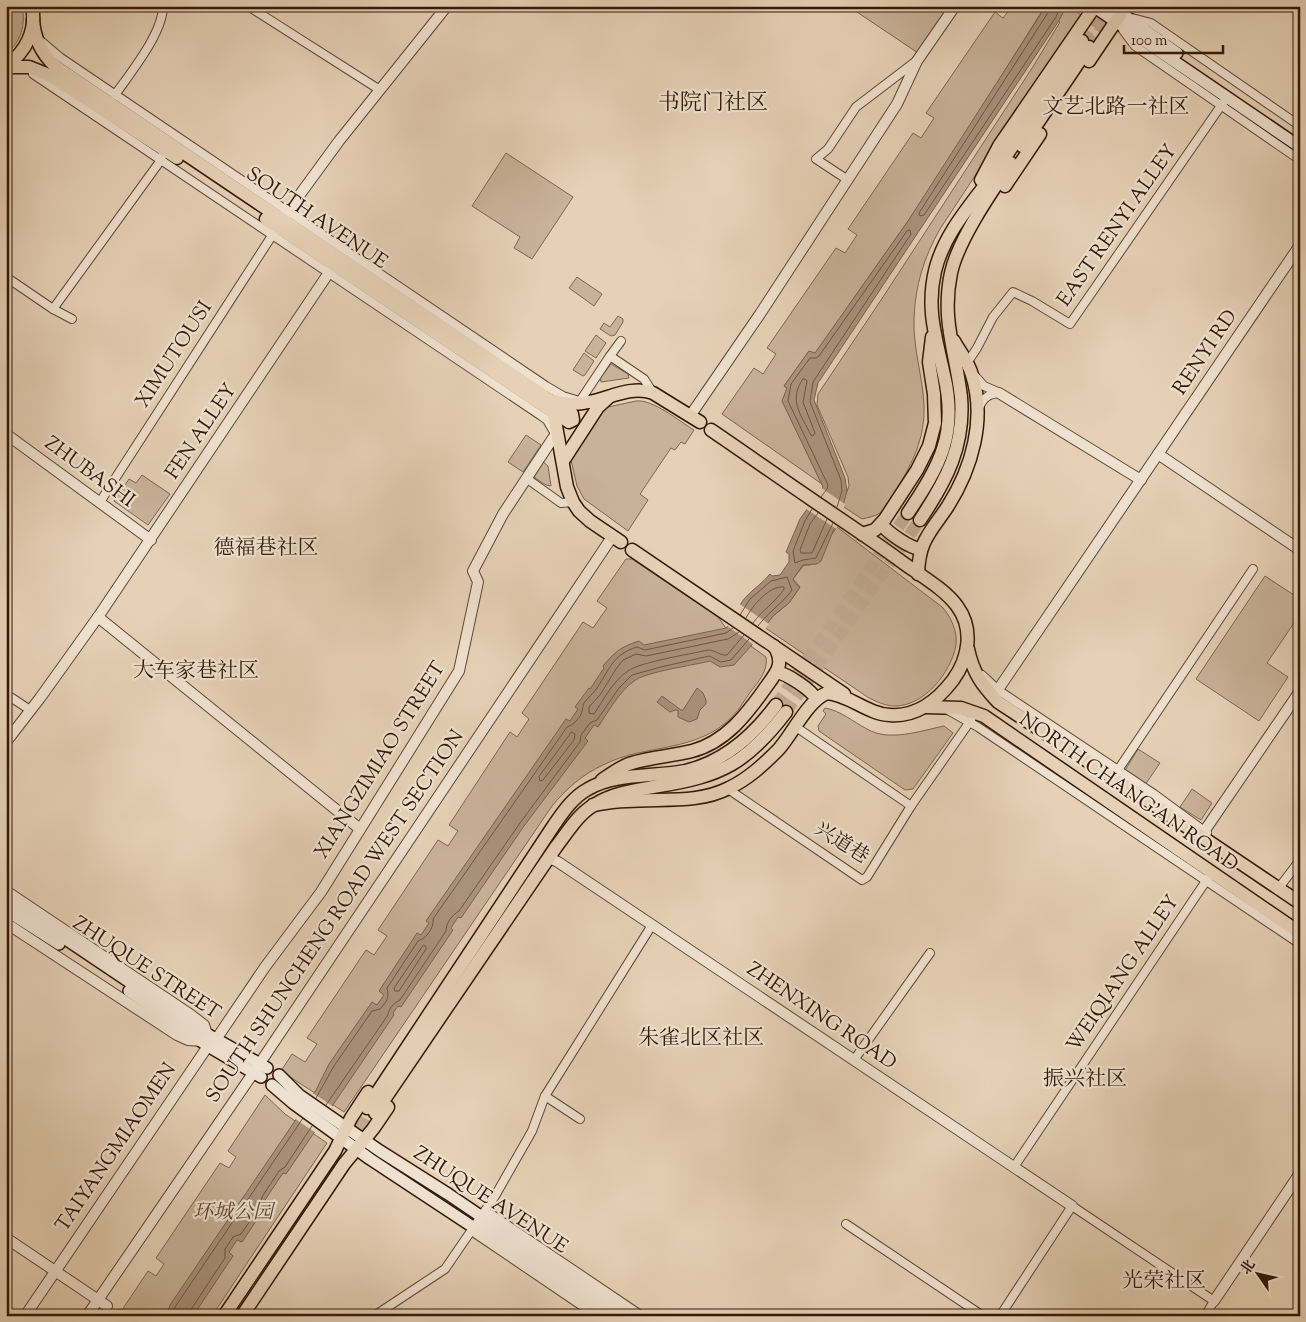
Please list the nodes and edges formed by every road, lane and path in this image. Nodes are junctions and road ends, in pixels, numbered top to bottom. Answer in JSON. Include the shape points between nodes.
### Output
{"nodes":[{"id":1,"x":163,"y":6,"type":"edge"},
{"id":2,"x":248,"y":6,"type":"edge"},
{"id":3,"x":448,"y":6,"type":"edge"},
{"id":4,"x":955,"y":6,"type":"edge"},
{"id":5,"x":1094,"y":6,"type":"edge"},
{"id":6,"x":1118,"y":12,"type":"edge"},
{"id":7,"x":32,"y":13,"type":"edge"},
{"id":8,"x":35,"y":35,"type":"junction"},
{"id":9,"x":917,"y":61,"type":"junction"},
{"id":10,"x":8,"y":66,"type":"edge"},
{"id":11,"x":380,"y":90,"type":"junction"},
{"id":12,"x":115,"y":95,"type":"junction"},
{"id":13,"x":1224,"y":101,"type":"junction"},
{"id":14,"x":1300,"y":126,"type":"edge"},
{"id":15,"x":1300,"y":139,"type":"edge"},
{"id":16,"x":1300,"y":147,"type":"edge"},
{"id":17,"x":162,"y":154,"type":"junction"},
{"id":18,"x":1300,"y":160,"type":"edge"},
{"id":19,"x":848,"y":180,"type":"junction"},
{"id":20,"x":962,"y":218,"type":"junction"},
{"id":21,"x":280,"y":223,"type":"junction"},
{"id":22,"x":970,"y":228,"type":"junction"},
{"id":23,"x":1300,"y":245,"type":"edge"},
{"id":24,"x":332,"y":269,"type":"junction"},
{"id":25,"x":6,"y":277,"type":"edge"},
{"id":26,"x":54,"y":309,"type":"junction"},
{"id":27,"x":72,"y":319,"type":"dead end"},
{"id":28,"x":933,"y":329,"type":"junction"},
{"id":29,"x":949,"y":333,"type":"junction"},
{"id":30,"x":621,"y":341,"type":"dead end"},
{"id":31,"x":610,"y":356,"type":"junction"},
{"id":32,"x":970,"y":368,"type":"junction"},
{"id":33,"x":653,"y":393,"type":"junction"},
{"id":34,"x":999,"y":393,"type":"junction"},
{"id":35,"x":609,"y":397,"type":"junction"},
{"id":36,"x":546,"y":402,"type":"junction"},
{"id":37,"x":581,"y":402,"type":"junction"},
{"id":38,"x":977,"y":415,"type":"junction"},
{"id":39,"x":695,"y":419,"type":"joint"},
{"id":40,"x":711,"y":430,"type":"dead end"},
{"id":41,"x":6,"y":434,"type":"edge"},
{"id":42,"x":556,"y":434,"type":"junction"},
{"id":43,"x":1158,"y":454,"type":"junction"},
{"id":44,"x":562,"y":456,"type":"junction"},
{"id":45,"x":526,"y":478,"type":"junction"},
{"id":46,"x":1141,"y":480,"type":"junction"},
{"id":47,"x":100,"y":502,"type":"junction"},
{"id":48,"x":573,"y":502,"type":"junction"},
{"id":49,"x":908,"y":512,"type":"tunnel mouth"},
{"id":50,"x":920,"y":520,"type":"tunnel mouth"},
{"id":51,"x":881,"y":524,"type":"junction"},
{"id":52,"x":862,"y":534,"type":"junction"},
{"id":53,"x":616,"y":539,"type":"joint"},
{"id":54,"x":151,"y":540,"type":"junction"},
{"id":55,"x":920,"y":549,"type":"junction"},
{"id":56,"x":632,"y":550,"type":"dead end"},
{"id":57,"x":1300,"y":550,"type":"edge"},
{"id":58,"x":1253,"y":569,"type":"dead end"},
{"id":59,"x":918,"y":574,"type":"junction"},
{"id":60,"x":98,"y":617,"type":"junction"},
{"id":61,"x":774,"y":646,"type":"junction"},
{"id":62,"x":969,"y":652,"type":"junction"},
{"id":63,"x":777,"y":672,"type":"junction"},
{"id":64,"x":1300,"y":691,"type":"edge"},
{"id":65,"x":6,"y":694,"type":"edge"},
{"id":66,"x":996,"y":694,"type":"junction"},
{"id":67,"x":816,"y":699,"type":"junction"},
{"id":68,"x":861,"y":705,"type":"junction"},
{"id":69,"x":931,"y":707,"type":"junction"},
{"id":70,"x":30,"y":710,"type":"junction"},
{"id":71,"x":972,"y":717,"type":"junction"},
{"id":72,"x":796,"y":727,"type":"junction"},
{"id":73,"x":8,"y":738,"type":"edge"},
{"id":74,"x":1118,"y":770,"type":"junction"},
{"id":75,"x":728,"y":788,"type":"junction"},
{"id":76,"x":588,"y":789,"type":"junction"},
{"id":77,"x":593,"y":805,"type":"junction"},
{"id":78,"x":911,"y":806,"type":"junction"},
{"id":79,"x":360,"y":829,"type":"junction"},
{"id":80,"x":1203,"y":834,"type":"junction"},
{"id":81,"x":549,"y":858,"type":"junction"},
{"id":82,"x":1300,"y":860,"type":"edge"},
{"id":83,"x":1208,"y":877,"type":"junction"},
{"id":84,"x":1280,"y":886,"type":"junction"},
{"id":85,"x":6,"y":891,"type":"edge"},
{"id":86,"x":1300,"y":896,"type":"edge"},
{"id":87,"x":6,"y":899,"type":"edge"},
{"id":88,"x":1300,"y":903,"type":"edge"},
{"id":89,"x":6,"y":910,"type":"edge"},
{"id":90,"x":6,"y":923,"type":"edge"},
{"id":91,"x":504,"y":924,"type":"junction"},
{"id":92,"x":652,"y":925,"type":"junction"},
{"id":93,"x":485,"y":931,"type":"junction"},
{"id":94,"x":1300,"y":933,"type":"edge"},
{"id":95,"x":1300,"y":944,"type":"edge"},
{"id":96,"x":930,"y":953,"type":"dead end"},
{"id":97,"x":208,"y":1040,"type":"junction"},
{"id":98,"x":854,"y":1060,"type":"junction"},
{"id":99,"x":260,"y":1070,"type":"junction"},
{"id":100,"x":279,"y":1075,"type":"dead end"},
{"id":101,"x":272,"y":1085,"type":"dead end"},
{"id":102,"x":545,"y":1096,"type":"junction"},
{"id":103,"x":296,"y":1099,"type":"junction"},
{"id":104,"x":580,"y":1119,"type":"dead end"},
{"id":105,"x":344,"y":1132,"type":"junction"},
{"id":106,"x":360,"y":1144,"type":"junction"},
{"id":107,"x":1014,"y":1167,"type":"junction"},
{"id":108,"x":1300,"y":1173,"type":"edge"},
{"id":109,"x":1072,"y":1206,"type":"junction"},
{"id":110,"x":481,"y":1217,"type":"junction"},
{"id":111,"x":846,"y":1224,"type":"dead end"},
{"id":112,"x":473,"y":1227,"type":"junction"},
{"id":113,"x":6,"y":1238,"type":"edge"},
{"id":114,"x":55,"y":1270,"type":"junction"},
{"id":115,"x":1214,"y":1301,"type":"junction"},
{"id":116,"x":102,"y":1303,"type":"junction"},
{"id":117,"x":25,"y":1316,"type":"edge"},
{"id":118,"x":87,"y":1316,"type":"edge"},
{"id":119,"x":224,"y":1316,"type":"edge"},
{"id":120,"x":242,"y":1316,"type":"edge"},
{"id":121,"x":374,"y":1316,"type":"edge"},
{"id":122,"x":596,"y":1316,"type":"edge"},
{"id":123,"x":613,"y":1316,"type":"edge"},
{"id":124,"x":628,"y":1316,"type":"edge"},
{"id":125,"x":642,"y":1316,"type":"edge"},
{"id":126,"x":983,"y":1316,"type":"edge"},
{"id":127,"x":1000,"y":1316,"type":"edge"},
{"id":128,"x":1205,"y":1316,"type":"edge"}],
"edges":[{"from":1,"to":12,"type":"street","via":[[157,31]]},
{"from":2,"to":11,"type":"street"},
{"from":3,"to":11,"type":"street"},
{"from":4,"to":9,"type":"street"},
{"from":5,"to":6,"type":"main road"},
{"from":5,"to":20,"type":"main road","via":[[999,146]]},
{"from":6,"to":13,"type":"main road"},
{"from":6,"to":14,"type":"street","via":[[1152,23]]},
{"from":6,"to":15,"type":"main road"},
{"from":6,"to":22,"type":"main road","via":[[1013,176]]},
{"from":7,"to":8,"type":"main road","name":"SOUTH AVENUE"},
{"from":7,"to":10,"type":"main road","via":[[28,43]]},
{"from":8,"to":12,"type":"street","via":[[54,53]]},
{"from":8,"to":21,"type":"main road","name":"SOUTH AVENUE","via":[[42,52],[55,66]]},
{"from":9,"to":19,"type":"street","via":[[897,104]]},
{"from":9,"to":19,"type":"street","via":[[856,107],[828,149],[816,159]]},
{"from":10,"to":17,"type":"main road","name":"SOUTH AVENUE","via":[[29,67],[49,75]]},
{"from":11,"to":21,"type":"street"},
{"from":12,"to":21,"type":"street"},
{"from":13,"to":16,"type":"main road"},
{"from":13,"to":18,"type":"street"},
{"from":13,"to":32,"type":"street","via":[[1070,324],[1013,292],[993,317]]},
{"from":17,"to":21,"type":"main road","name":"SOUTH AVENUE"},
{"from":17,"to":26,"type":"street"},
{"from":19,"to":39,"type":"street"},
{"from":20,"to":22,"type":"main road","via":[[1085,44]]},
{"from":20,"to":28,"type":"main road","via":[[936,267],[931,298]]},
{"from":21,"to":24,"type":"main road","name":"SOUTH AVENUE"},
{"from":21,"to":36,"type":"main road","name":"SOUTH AVENUE"},
{"from":21,"to":37,"type":"street","via":[[546,386]]},
{"from":21,"to":47,"type":"street","name":"XIMUTOUSI"},
{"from":22,"to":29,"type":"main road","via":[[951,271],[947,317]]},
{"from":23,"to":43,"type":"street","name":"RENYI RD"},
{"from":24,"to":36,"type":"main road","name":"SOUTH AVENUE"},
{"from":24,"to":42,"type":"street","via":[[540,414]]},
{"from":24,"to":54,"type":"street","name":"FEN ALLEY"},
{"from":25,"to":26,"type":"street"},
{"from":26,"to":27,"type":"street"},
{"from":28,"to":49,"type":"main road","via":[[946,386],[948,428],[937,466]]},
{"from":28,"to":51,"type":"main road","via":[[929,362],[935,422],[931,440],[925,457]]},
{"from":29,"to":32,"type":"main road"},
{"from":29,"to":50,"type":"main road","via":[[961,398],[958,442],[948,473]]},
{"from":30,"to":31,"type":"street"},
{"from":31,"to":33,"type":"street","via":[[644,379]]},
{"from":31,"to":37,"type":"street"},
{"from":32,"to":34,"type":"street","via":[[984,386]]},
{"from":32,"to":38,"type":"main road","via":[[976,390]]},
{"from":33,"to":35,"type":"main road","name":"SOUTH AVENUE","via":[[638,389]]},
{"from":33,"to":39,"type":"main road"},
{"from":34,"to":38,"type":"street","via":[[986,396]]},
{"from":34,"to":46,"type":"street"},
{"from":35,"to":37,"type":"main road","name":"SOUTH AVENUE"},
{"from":35,"to":44,"type":"main road"},
{"from":36,"to":37,"type":"main road","name":"SOUTH AVENUE"},
{"from":36,"to":42,"type":"main road","name":"SOUTH AVENUE","via":[[554,415]]},
{"from":38,"to":55,"type":"main road","via":[[975,441],[965,473]]},
{"from":40,"to":52,"type":"main road","name":"NORTH CHANG'AN ROAD"},
{"from":41,"to":47,"type":"street","name":"ZHUBASHI"},
{"from":42,"to":44,"type":"main road","name":"SOUTH AVENUE"},
{"from":42,"to":45,"type":"street","name":"XIANGZIMIAO STREET"},
{"from":43,"to":46,"type":"street","name":"RENYI RD"},
{"from":43,"to":57,"type":"street"},
{"from":44,"to":48,"type":"main road","name":"SOUTH AVENUE","via":[[566,487]]},
{"from":45,"to":48,"type":"street","via":[[561,503]]},
{"from":45,"to":79,"type":"street","name":"XIANGZIMIAO STREET","via":[[503,514],[474,571],[478,582],[459,671]]},
{"from":46,"to":66,"type":"street","name":"RENYI RD"},
{"from":47,"to":54,"type":"street","name":"ZHUBASHI"},
{"from":48,"to":53,"type":"main road","via":[[579,512]]},
{"from":51,"to":52,"type":"main road"},
{"from":51,"to":55,"type":"main road","via":[[915,549]]},
{"from":52,"to":59,"type":"main road","name":"NORTH CHANG'AN ROAD"},
{"from":53,"to":99,"type":"street","name":"SOUTH SHUNCHENG ROAD WEST SECTION"},
{"from":54,"to":60,"type":"street","name":"FEN ALLEY"},
{"from":55,"to":59,"type":"main road"},
{"from":56,"to":61,"type":"main road"},
{"from":58,"to":74,"type":"street"},
{"from":59,"to":62,"type":"main road","name":"NORTH CHANG'AN ROAD","via":[[957,606],[964,619]]},
{"from":60,"to":70,"type":"street","name":"FEN ALLEY"},
{"from":60,"to":79,"type":"street"},
{"from":61,"to":63,"type":"main road","via":[[780,655]]},
{"from":61,"to":68,"type":"main road"},
{"from":62,"to":66,"type":"main road","name":"NORTH CHANG'AN ROAD","via":[[978,679]]},
{"from":62,"to":69,"type":"main road","via":[[955,677]]},
{"from":63,"to":67,"type":"main road"},
{"from":63,"to":76,"type":"main road","via":[[754,705],[722,736],[694,751],[630,763]]},
{"from":64,"to":80,"type":"street"},
{"from":65,"to":70,"type":"street"},
{"from":66,"to":74,"type":"street"},
{"from":66,"to":80,"type":"main road","name":"NORTH CHANG'AN ROAD","via":[[998,702]]},
{"from":67,"to":68,"type":"main road","via":[[833,693]]},
{"from":67,"to":72,"type":"main road"},
{"from":68,"to":69,"type":"main road","via":[[876,713],[890,715]]},
{"from":69,"to":71,"type":"main road","name":"NORTH CHANG'AN ROAD","via":[[961,708]]},
{"from":70,"to":73,"type":"street","name":"FEN ALLEY"},
{"from":71,"to":78,"type":"street","name":"兴道巷"},
{"from":71,"to":83,"type":"main road","name":"NORTH CHANG'AN ROAD","via":[[984,716]]},
{"from":72,"to":75,"type":"main road","via":[[768,760]]},
{"from":72,"to":78,"type":"street"},
{"from":74,"to":80,"type":"street"},
{"from":75,"to":77,"type":"main road","via":[[715,794],[682,799]]},
{"from":75,"to":78,"type":"street","name":"兴道巷","via":[[862,880],[867,877]]},
{"from":76,"to":77,"type":"main road","via":[[611,781],[685,771],[703,765],[735,748],[781,708],[765,738],[749,753],[718,772],[687,782],[621,793]]},
{"from":76,"to":93,"type":"main road","via":[[575,799],[554,825]]},
{"from":77,"to":81,"type":"main road","via":[[573,824]]},
{"from":79,"to":97,"type":"street","name":"XIANGZIMIAO STREET","via":[[321,892]]},
{"from":80,"to":84,"type":"main road","name":"NORTH CHANG'AN ROAD"},
{"from":81,"to":91,"type":"main road"},
{"from":81,"to":92,"type":"street","name":"ZHENXING ROAD"},
{"from":82,"to":84,"type":"street"},
{"from":83,"to":94,"type":"main road","name":"NORTH CHANG'AN ROAD"},
{"from":83,"to":95,"type":"street"},
{"from":83,"to":107,"type":"street","name":"WEIQIANG ALLEY"},
{"from":84,"to":86,"type":"street"},
{"from":84,"to":88,"type":"main road","name":"NORTH CHANG'AN ROAD"},
{"from":85,"to":97,"type":"street","via":[[196,1018],[204,1025]]},
{"from":87,"to":97,"type":"main road","name":"ZHUQUE STREET"},
{"from":89,"to":97,"type":"main road","name":"ZHUQUE STREET"},
{"from":90,"to":97,"type":"street","via":[[178,1035],[188,1040]]},
{"from":91,"to":93,"type":"main road","via":[[371,1111]]},
{"from":91,"to":106,"type":"main road","via":[[458,1002],[373,1130]]},
{"from":92,"to":98,"type":"street","name":"ZHENXING ROAD"},
{"from":92,"to":102,"type":"street"},
{"from":93,"to":105,"type":"main road","via":[[456,961]]},
{"from":96,"to":98,"type":"street"},
{"from":97,"to":99,"type":"main road","name":"ZHUQUE STREET"},
{"from":97,"to":114,"type":"street","name":"TAIYANGMIAOMEN"},
{"from":98,"to":107,"type":"street","name":"ZHENXING ROAD"},
{"from":99,"to":116,"type":"street","name":"SOUTH SHUNCHENG ROAD WEST SECTION"},
{"from":100,"to":103,"type":"main road"},
{"from":101,"to":103,"type":"main road"},
{"from":102,"to":104,"type":"street"},
{"from":102,"to":110,"type":"street","via":[[532,1131]]},
{"from":103,"to":105,"type":"main road","name":"ZHUQUE AVENUE"},
{"from":105,"to":106,"type":"main road","name":"ZHUQUE AVENUE"},
{"from":105,"to":119,"type":"main road","via":[[335,1151]]},
{"from":106,"to":110,"type":"main road","name":"ZHUQUE AVENUE"},
{"from":106,"to":112,"type":"main road","name":"ZHUQUE AVENUE"},
{"from":106,"to":120,"type":"main road"},
{"from":107,"to":109,"type":"street","name":"ZHENXING ROAD"},
{"from":108,"to":115,"type":"street"},
{"from":109,"to":115,"type":"street"},
{"from":109,"to":127,"type":"street"},
{"from":110,"to":112,"type":"street"},
{"from":110,"to":124,"type":"main road","name":"ZHUQUE AVENUE"},
{"from":110,"to":125,"type":"street","via":[[491,1214]]},
{"from":111,"to":126,"type":"street"},
{"from":112,"to":121,"type":"street","via":[[445,1268]]},
{"from":112,"to":122,"type":"street","via":[[476,1234]]},
{"from":112,"to":123,"type":"main road","name":"ZHUQUE AVENUE","via":[[481,1227]]},
{"from":113,"to":114,"type":"street"},
{"from":114,"to":116,"type":"street"},
{"from":114,"to":117,"type":"street","name":"TAIYANGMIAOMEN"},
{"from":115,"to":128,"type":"street"},
{"from":116,"to":118,"type":"street","name":"SOUTH SHUNCHENG ROAD WEST SECTION"}]}
